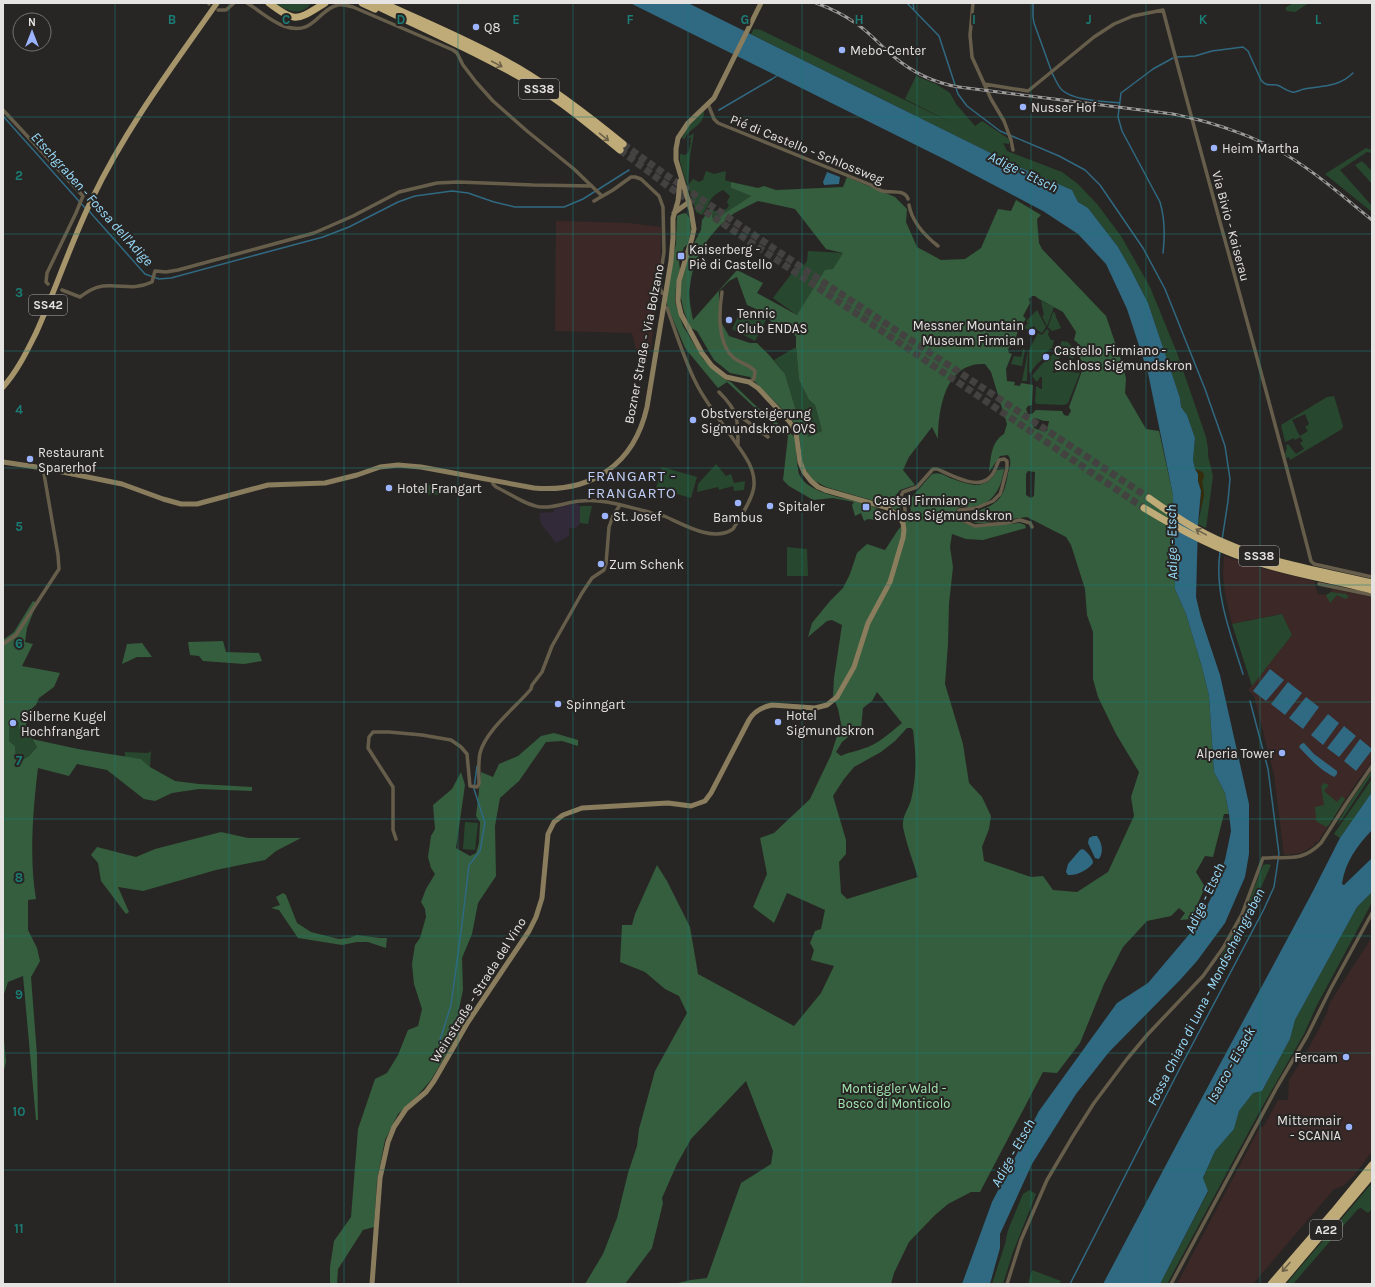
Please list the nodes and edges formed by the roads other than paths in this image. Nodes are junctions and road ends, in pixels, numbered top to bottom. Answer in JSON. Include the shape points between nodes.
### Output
{"nodes":[{"id":1,"x":217,"y":3,"type":"edge"},
{"id":2,"x":234,"y":3,"type":"edge"},
{"id":3,"x":247,"y":3,"type":"edge"},
{"id":4,"x":269,"y":3,"type":"edge"},
{"id":5,"x":316,"y":3,"type":"edge"},
{"id":6,"x":324,"y":3,"type":"edge"},
{"id":7,"x":362,"y":3,"type":"edge"},
{"id":8,"x":371,"y":3,"type":"edge"},
{"id":9,"x":761,"y":3,"type":"edge"},
{"id":10,"x":973,"y":3,"type":"edge"},
{"id":11,"x":385,"y":4,"type":"edge"},
{"id":12,"x":218,"y":10,"type":"dead end"},
{"id":13,"x":310,"y":13,"type":"junction"},
{"id":14,"x":450,"y":27,"type":"dead end"},
{"id":15,"x":450,"y":40,"type":"junction"},
{"id":16,"x":493,"y":49,"type":"dead end"},
{"id":17,"x":540,"y":82,"type":"junction"},
{"id":18,"x":984,"y":84,"type":"junction"},
{"id":19,"x":708,"y":104,"type":"junction"},
{"id":20,"x":3,"y":110,"type":"edge"},
{"id":21,"x":1013,"y":150,"type":"dead end"},
{"id":22,"x":681,"y":178,"type":"junction"},
{"id":23,"x":593,"y":187,"type":"junction"},
{"id":24,"x":600,"y":194,"type":"junction"},
{"id":25,"x":687,"y":196,"type":"junction"},
{"id":26,"x":908,"y":199,"type":"dead end"},
{"id":27,"x":678,"y":200,"type":"junction"},
{"id":28,"x":594,"y":201,"type":"dead end"},
{"id":29,"x":689,"y":202,"type":"junction"},
{"id":30,"x":909,"y":205,"type":"dead end"},
{"id":31,"x":681,"y":207,"type":"junction"},
{"id":32,"x":691,"y":210,"type":"junction"},
{"id":33,"x":674,"y":213,"type":"junction"},
{"id":34,"x":938,"y":246,"type":"dead end"},
{"id":35,"x":48,"y":284,"type":"dead end"},
{"id":36,"x":62,"y":290,"type":"dead end"},
{"id":37,"x":722,"y":292,"type":"dead end"},
{"id":38,"x":666,"y":294,"type":"junction"},
{"id":39,"x":663,"y":307,"type":"junction"},
{"id":40,"x":749,"y":382,"type":"junction"},
{"id":41,"x":3,"y":387,"type":"edge"},
{"id":42,"x":719,"y":392,"type":"dead end"},
{"id":43,"x":736,"y":413,"type":"junction"},
{"id":44,"x":768,"y":437,"type":"dead end"},
{"id":45,"x":738,"y":445,"type":"junction"},
{"id":46,"x":3,"y":462,"type":"edge"},
{"id":47,"x":44,"y":468,"type":"junction"},
{"id":48,"x":492,"y":480,"type":"junction"},
{"id":49,"x":1149,"y":498,"type":"tunnel mouth"},
{"id":50,"x":620,"y":505,"type":"junction"},
{"id":51,"x":1144,"y":508,"type":"tunnel mouth"},
{"id":52,"x":900,"y":519,"type":"junction"},
{"id":53,"x":1032,"y":527,"type":"dead end"},
{"id":54,"x":1372,"y":576,"type":"edge"},
{"id":55,"x":1372,"y":583,"type":"edge"},
{"id":56,"x":1319,"y":584,"type":"dead end"},
{"id":57,"x":1372,"y":590,"type":"edge"},
{"id":58,"x":1372,"y":595,"type":"edge"},
{"id":59,"x":3,"y":644,"type":"edge"},
{"id":60,"x":1372,"y":766,"type":"edge"},
{"id":61,"x":396,"y":839,"type":"dead end"},
{"id":62,"x":1372,"y":913,"type":"edge"},
{"id":63,"x":1372,"y":1165,"type":"edge"},
{"id":64,"x":1372,"y":1175,"type":"edge"},
{"id":65,"x":372,"y":1284,"type":"edge"},
{"id":66,"x":1007,"y":1284,"type":"edge"},
{"id":67,"x":1171,"y":1284,"type":"edge"},
{"id":68,"x":1271,"y":1284,"type":"edge"},
{"id":69,"x":1280,"y":1284,"type":"edge"}],
"edges":[{"from":1,"to":41,"type":"main road","number":"SS42","via":[[123,140],[92,200],[37,330]]},
{"from":2,"to":12,"type":"street","via":[[226,10]]},
{"from":3,"to":23,"type":"street","via":[[284,26],[294,28],[306,27],[338,5],[354,7],[453,50],[476,82],[494,101]]},
{"from":4,"to":13,"type":"highway","via":[[286,15],[301,17]]},
{"from":5,"to":13,"type":"highway"},
{"from":6,"to":13,"type":"highway"},
{"from":7,"to":15,"type":"highway","via":[[440,38]]},
{"from":8,"to":15,"type":"highway","number":"SS38"},
{"from":9,"to":19,"type":"main road","via":[[718,90]]},
{"from":10,"to":18,"type":"street","via":[[970,35],[972,57]]},
{"from":11,"to":14,"type":"highway","via":[[402,7]]},
{"from":11,"to":17,"type":"highway","number":"SS38","via":[[476,46]]},
{"from":15,"to":17,"type":"highway","number":"SS38","one_way":true,"via":[[536,86],[622,147],[596,122]]},
{"from":16,"to":17,"type":"highway","via":[[533,73]]},
{"from":18,"to":21,"type":"street","via":[[1008,129]]},
{"from":18,"to":54,"type":"street","name":"Via Bivio - Kaiserau","via":[[1028,91],[1094,37],[1114,24],[1133,16],[1163,10],[1311,561],[1314,564]]},
{"from":19,"to":22,"type":"main road","via":[[683,128],[678,138],[676,160]]},
{"from":19,"to":26,"type":"street","name":"Pié di Castello - Schlossweg","via":[[718,123],[883,191],[904,193]]},
{"from":20,"to":35,"type":"street","via":[[82,196],[47,273],[45,279]]},
{"from":22,"to":25,"type":"main road"},
{"from":22,"to":27,"type":"main road","name":"Bozner Straße - Via Bolzano"},
{"from":23,"to":24,"type":"street"},
{"from":23,"to":36,"type":"street","via":[[453,182],[421,186],[399,192],[314,233],[178,270],[155,271],[152,282],[137,287],[98,287],[80,297]]},
{"from":24,"to":28,"type":"street"},
{"from":24,"to":38,"type":"street","via":[[613,190],[631,177],[635,177],[641,179],[659,196],[663,208],[664,252],[659,286],[662,293]]},
{"from":25,"to":27,"type":"main road"},
{"from":25,"to":29,"type":"main road"},
{"from":27,"to":33,"type":"main road","name":"Bozner Straße - Via Bolzano"},
{"from":29,"to":31,"type":"main road"},
{"from":29,"to":32,"type":"main road"},
{"from":30,"to":34,"type":"street","via":[[915,222]]},
{"from":31,"to":32,"type":"main road"},
{"from":31,"to":33,"type":"main road"},
{"from":32,"to":40,"type":"main road","via":[[694,222],[692,238],[678,292],[681,314],[712,366],[726,377]]},
{"from":33,"to":38,"type":"main road","name":"Bozner Straße - Via Bolzano","via":[[673,249]]},
{"from":37,"to":40,"type":"street","via":[[719,313],[723,340],[732,357],[755,371],[754,380]]},
{"from":38,"to":39,"type":"main road","name":"Bozner Straße - Via Bolzano"},
{"from":39,"to":45,"type":"street","via":[[667,308],[696,383]]},
{"from":39,"to":48,"type":"main road","name":"Bozner Straße - Via Bolzano","via":[[644,418],[636,439],[616,464],[599,477],[564,488],[534,488]]},
{"from":40,"to":52,"type":"main road","via":[[763,393],[793,427],[802,468],[811,481],[825,490],[888,508]]},
{"from":42,"to":43,"type":"street"},
{"from":43,"to":44,"type":"street"},
{"from":43,"to":45,"type":"street"},
{"from":45,"to":50,"type":"street","via":[[752,468],[754,485],[734,529],[729,532],[716,534],[695,530],[663,516]]},
{"from":46,"to":47,"type":"main road","name":"Bozner Straße - Via Bolzano"},
{"from":47,"to":48,"type":"main road","name":"Bozner Straße - Via Bolzano","via":[[122,484],[181,504],[197,504],[268,485],[325,482],[388,466],[421,467]]},
{"from":47,"to":59,"type":"street","via":[[59,569],[16,635]]},
{"from":48,"to":50,"type":"street","via":[[496,487],[538,506],[554,507],[591,500]]},
{"from":55,"to":49,"type":"highway","number":"SS38","one_way":true,"via":[[1289,564],[1239,549],[1210,537]]},
{"from":50,"to":61,"type":"street","via":[[609,527],[604,570],[592,578],[583,591],[531,689],[494,729],[483,746],[480,754],[479,784],[476,787],[470,786],[467,754],[451,740],[389,732],[373,732],[369,737],[368,748],[393,787],[393,830]]},
{"from":51,"to":57,"type":"highway","number":"SS38","via":[[1210,544],[1248,559]]},
{"from":52,"to":53,"type":"street","via":[[906,512],[901,496],[904,492],[917,487],[933,469],[965,481],[983,481],[991,477],[999,460],[1004,459],[1007,461],[1007,468],[1000,494],[986,505],[958,510],[957,516],[975,526],[1006,524],[1020,520],[1030,523]]},
{"from":52,"to":65,"type":"main road","name":"Weinstraße - Strada del Vino","via":[[904,530],[903,538],[890,582],[866,628],[854,667],[837,697],[822,707],[772,705],[756,711],[711,793],[700,804],[691,806],[668,803],[586,808],[571,811],[554,822],[548,834],[542,898],[530,931],[468,1022],[434,1081],[426,1092],[406,1109],[388,1142],[380,1178]]},
{"from":56,"to":58,"type":"street"},
{"from":60,"to":66,"type":"street","via":[[1321,843],[1313,851],[1299,857],[1263,858],[1242,914],[1223,948],[1203,976],[1136,1047],[1073,1136],[1044,1187],[1021,1240]]},
{"from":62,"to":67,"type":"street","via":[[1308,1036]]},
{"from":63,"to":68,"type":"highway","number":"A22","one_way":true},
{"from":64,"to":69,"type":"highway","number":"A22"}]}
